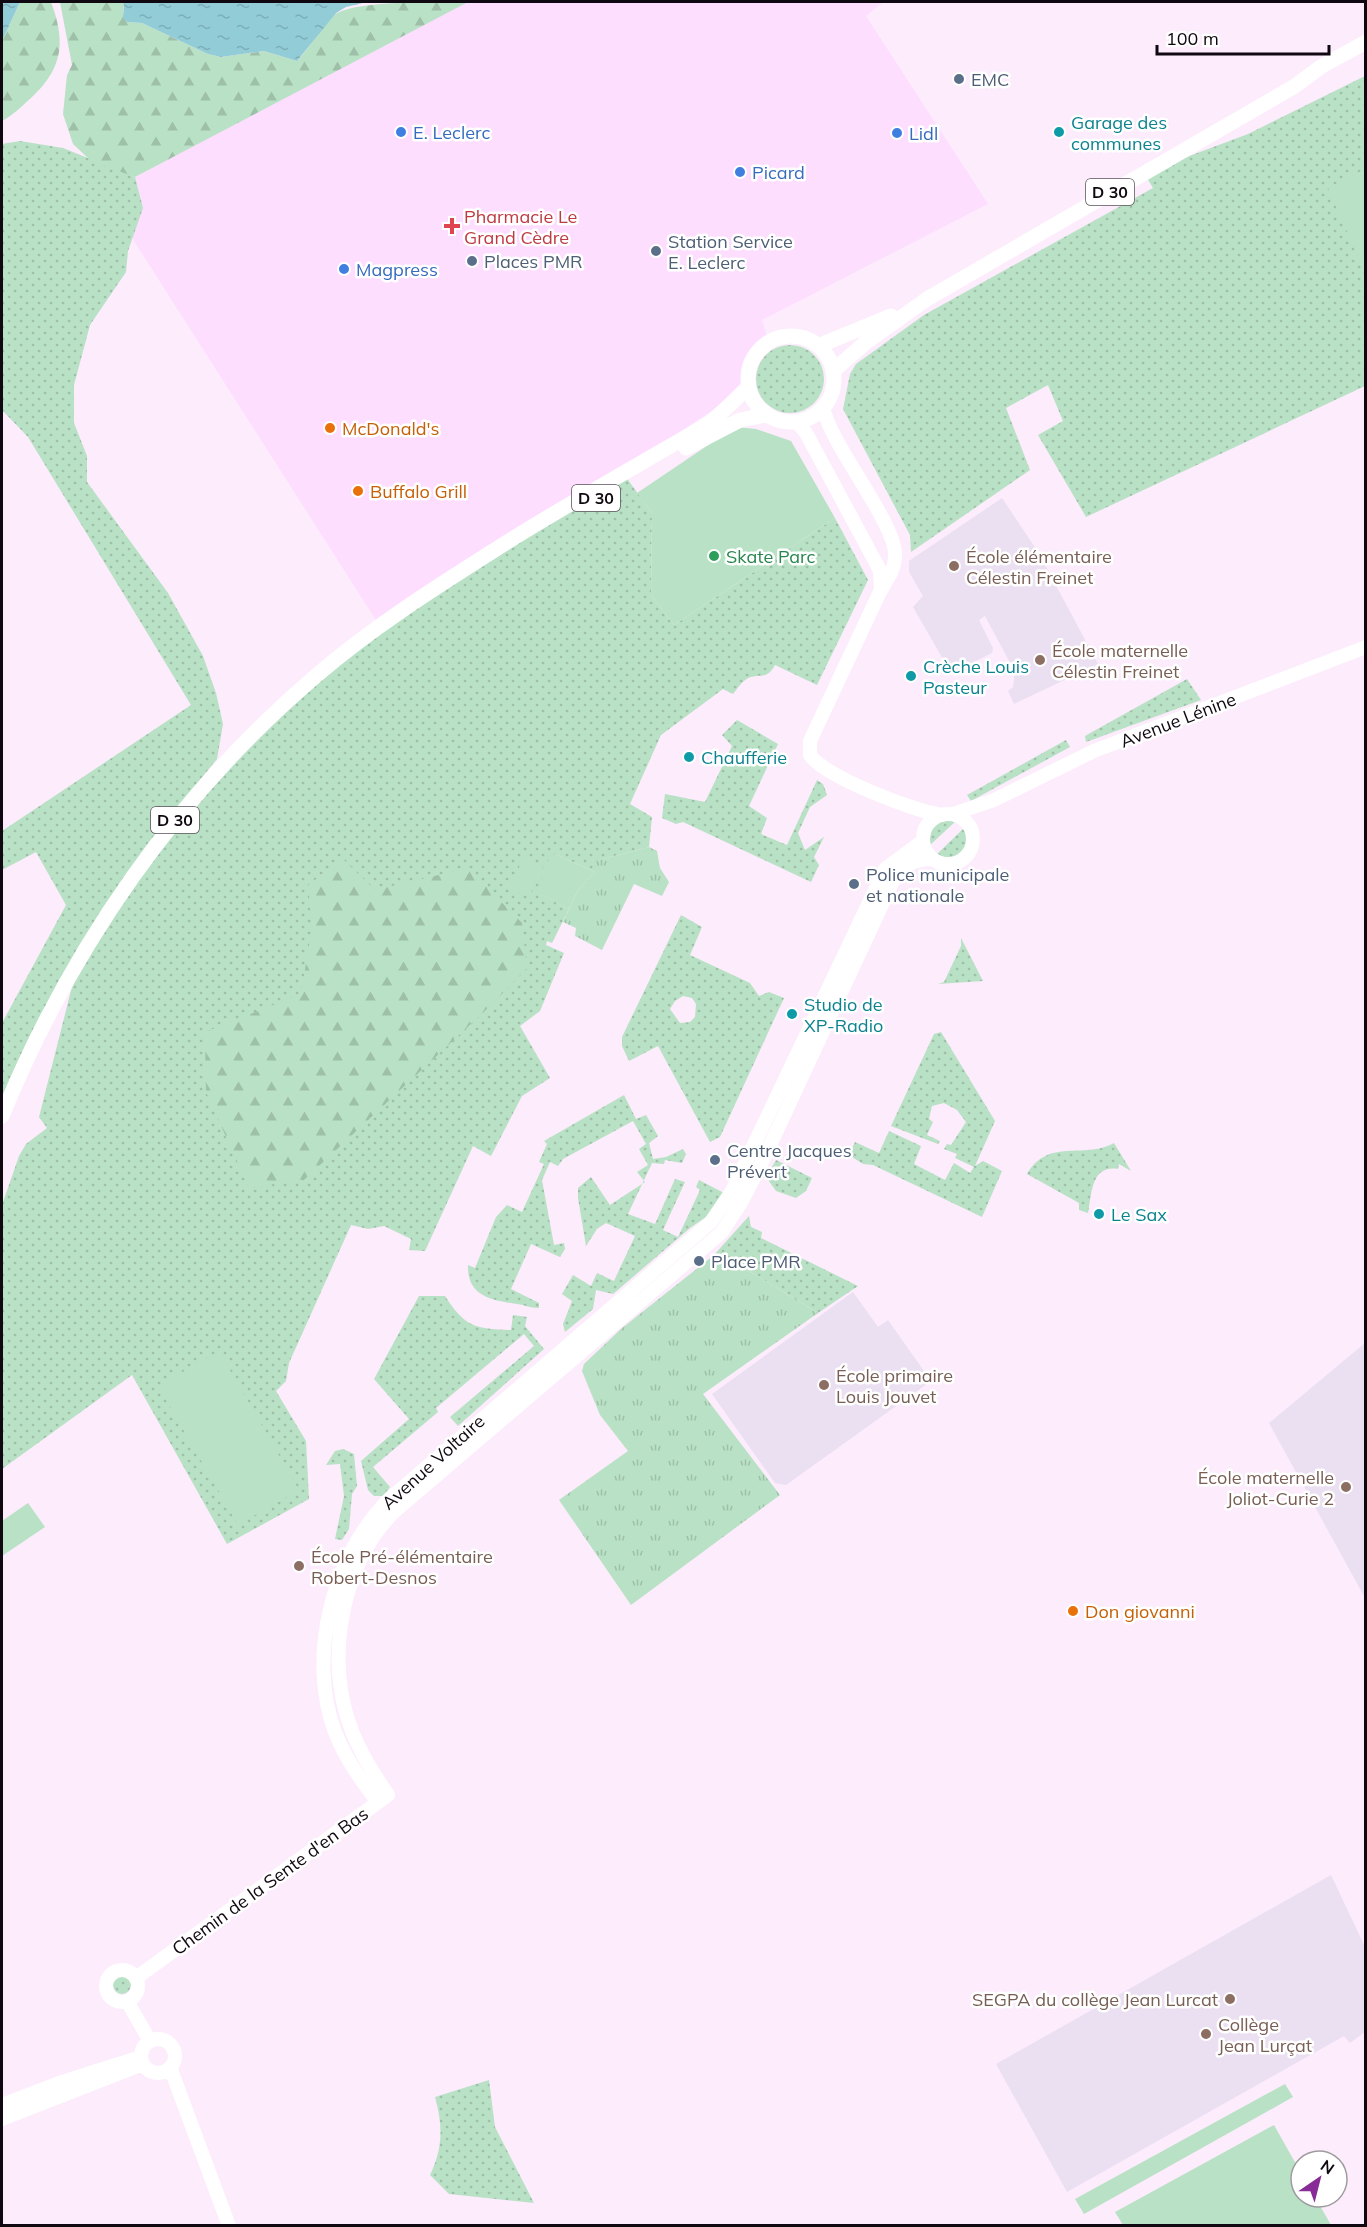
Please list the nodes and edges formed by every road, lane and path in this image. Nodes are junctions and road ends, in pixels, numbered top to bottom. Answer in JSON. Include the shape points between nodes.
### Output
{"nodes":[{"id":1,"x":1365,"y":42,"type":"edge"},
{"id":2,"x":1365,"y":54,"type":"edge"},
{"id":3,"x":1295,"y":86,"type":"junction"},
{"id":4,"x":927,"y":299,"type":"junction"},
{"id":5,"x":818,"y":346,"type":"junction"},
{"id":6,"x":833,"y":371,"type":"junction"},
{"id":7,"x":748,"y":387,"type":"junction"},
{"id":8,"x":823,"y":407,"type":"junction"},
{"id":9,"x":766,"y":415,"type":"junction"},
{"id":10,"x":797,"y":422,"type":"junction"},
{"id":11,"x":880,"y":590,"type":"junction"},
{"id":12,"x":429,"y":592,"type":"junction"},
{"id":13,"x":1365,"y":647,"type":"edge"},
{"id":14,"x":994,"y":800,"type":"junction"},
{"id":15,"x":903,"y":805,"type":"junction"},
{"id":16,"x":948,"y":814,"type":"junction"},
{"id":17,"x":974,"y":834,"type":"junction"},
{"id":18,"x":923,"y":837,"type":"junction"},
{"id":19,"x":932,"y":860,"type":"junction"},
{"id":20,"x":2,"y":1116,"type":"edge"},
{"id":21,"x":652,"y":1283,"type":"junction"},
{"id":22,"x":383,"y":1798,"type":"joint"},
{"id":23,"x":132,"y":1975,"type":"junction"},
{"id":24,"x":127,"y":2001,"type":"junction"},
{"id":25,"x":150,"y":2041,"type":"junction"},
{"id":26,"x":142,"y":2061,"type":"junction"},
{"id":27,"x":170,"y":2067,"type":"junction"},
{"id":28,"x":2,"y":2105,"type":"edge"},
{"id":29,"x":2,"y":2119,"type":"edge"},
{"id":30,"x":229,"y":2226,"type":"edge"}],
"edges":[{"from":1,"to":3,"type":"main road","number":"D 30"},
{"from":2,"to":3,"type":"main road","number":"D 30"},
{"from":3,"to":4,"type":"main road","number":"D 30"},
{"from":4,"to":5,"type":"main road","number":"D 30"},
{"from":4,"to":6,"type":"main road","number":"D 30"},
{"from":5,"to":6,"type":"main road"},
{"from":5,"to":7,"type":"main road","via":[[794,336],[769,343],[753,360]]},
{"from":6,"to":8,"type":"main road","via":[[832,388]]},
{"from":7,"to":9,"type":"main road","via":[[755,404]]},
{"from":7,"to":12,"type":"main road","number":"D 30","via":[[712,420],[531,526]]},
{"from":8,"to":10,"type":"main road","via":[[812,417]]},
{"from":8,"to":11,"type":"street","via":[[894,548],[893,568]]},
{"from":9,"to":10,"type":"main road","via":[[783,422]]},
{"from":9,"to":12,"type":"main road","number":"D 30","via":[[744,418],[714,432]]},
{"from":10,"to":11,"type":"street","via":[[807,433],[880,571]]},
{"from":11,"to":15,"type":"street","via":[[810,741],[810,755],[821,767]]},
{"from":12,"to":20,"type":"main road","number":"D 30","via":[[317,675],[222,766],[173,823],[84,949],[21,1068]]},
{"from":13,"to":14,"type":"street","name":"Avenue Lénine","via":[[1094,751]]},
{"from":14,"to":16,"type":"street","name":"Avenue Lénine"},
{"from":14,"to":17,"type":"street"},
{"from":15,"to":16,"type":"street"},
{"from":15,"to":18,"type":"street","via":[[921,823]]},
{"from":16,"to":17,"type":"street","via":[[966,821]]},
{"from":16,"to":18,"type":"street","via":[[930,821]]},
{"from":17,"to":19,"type":"street","via":[[972,850],[963,861],[949,865]]},
{"from":18,"to":19,"type":"street"},
{"from":18,"to":21,"type":"street","via":[[885,869],[732,1191],[711,1222]]},
{"from":19,"to":21,"type":"street","via":[[924,859],[903,868],[893,881],[742,1201],[722,1232]]},
{"from":21,"to":22,"type":"street","name":"Avenue Voltaire","via":[[387,1502],[354,1550],[325,1629],[326,1689],[335,1734],[362,1782]]},
{"from":22,"to":23,"type":"street","name":"Chemin de la Sente d'en Bas","via":[[161,1960]]},
{"from":23,"to":24,"type":"street","via":[[138,1990]]},
{"from":23,"to":24,"type":"street","via":[[115,1972],[106,1984],[111,1997]]},
{"from":24,"to":25,"type":"street"},
{"from":25,"to":26,"type":"street","via":[[143,2048]]},
{"from":25,"to":27,"type":"street","via":[[161,2039],[171,2046],[175,2055]]},
{"from":26,"to":27,"type":"street","via":[[152,2072]]},
{"from":26,"to":28,"type":"street","via":[[59,2082]]},
{"from":26,"to":29,"type":"street"},
{"from":27,"to":30,"type":"street"}]}
